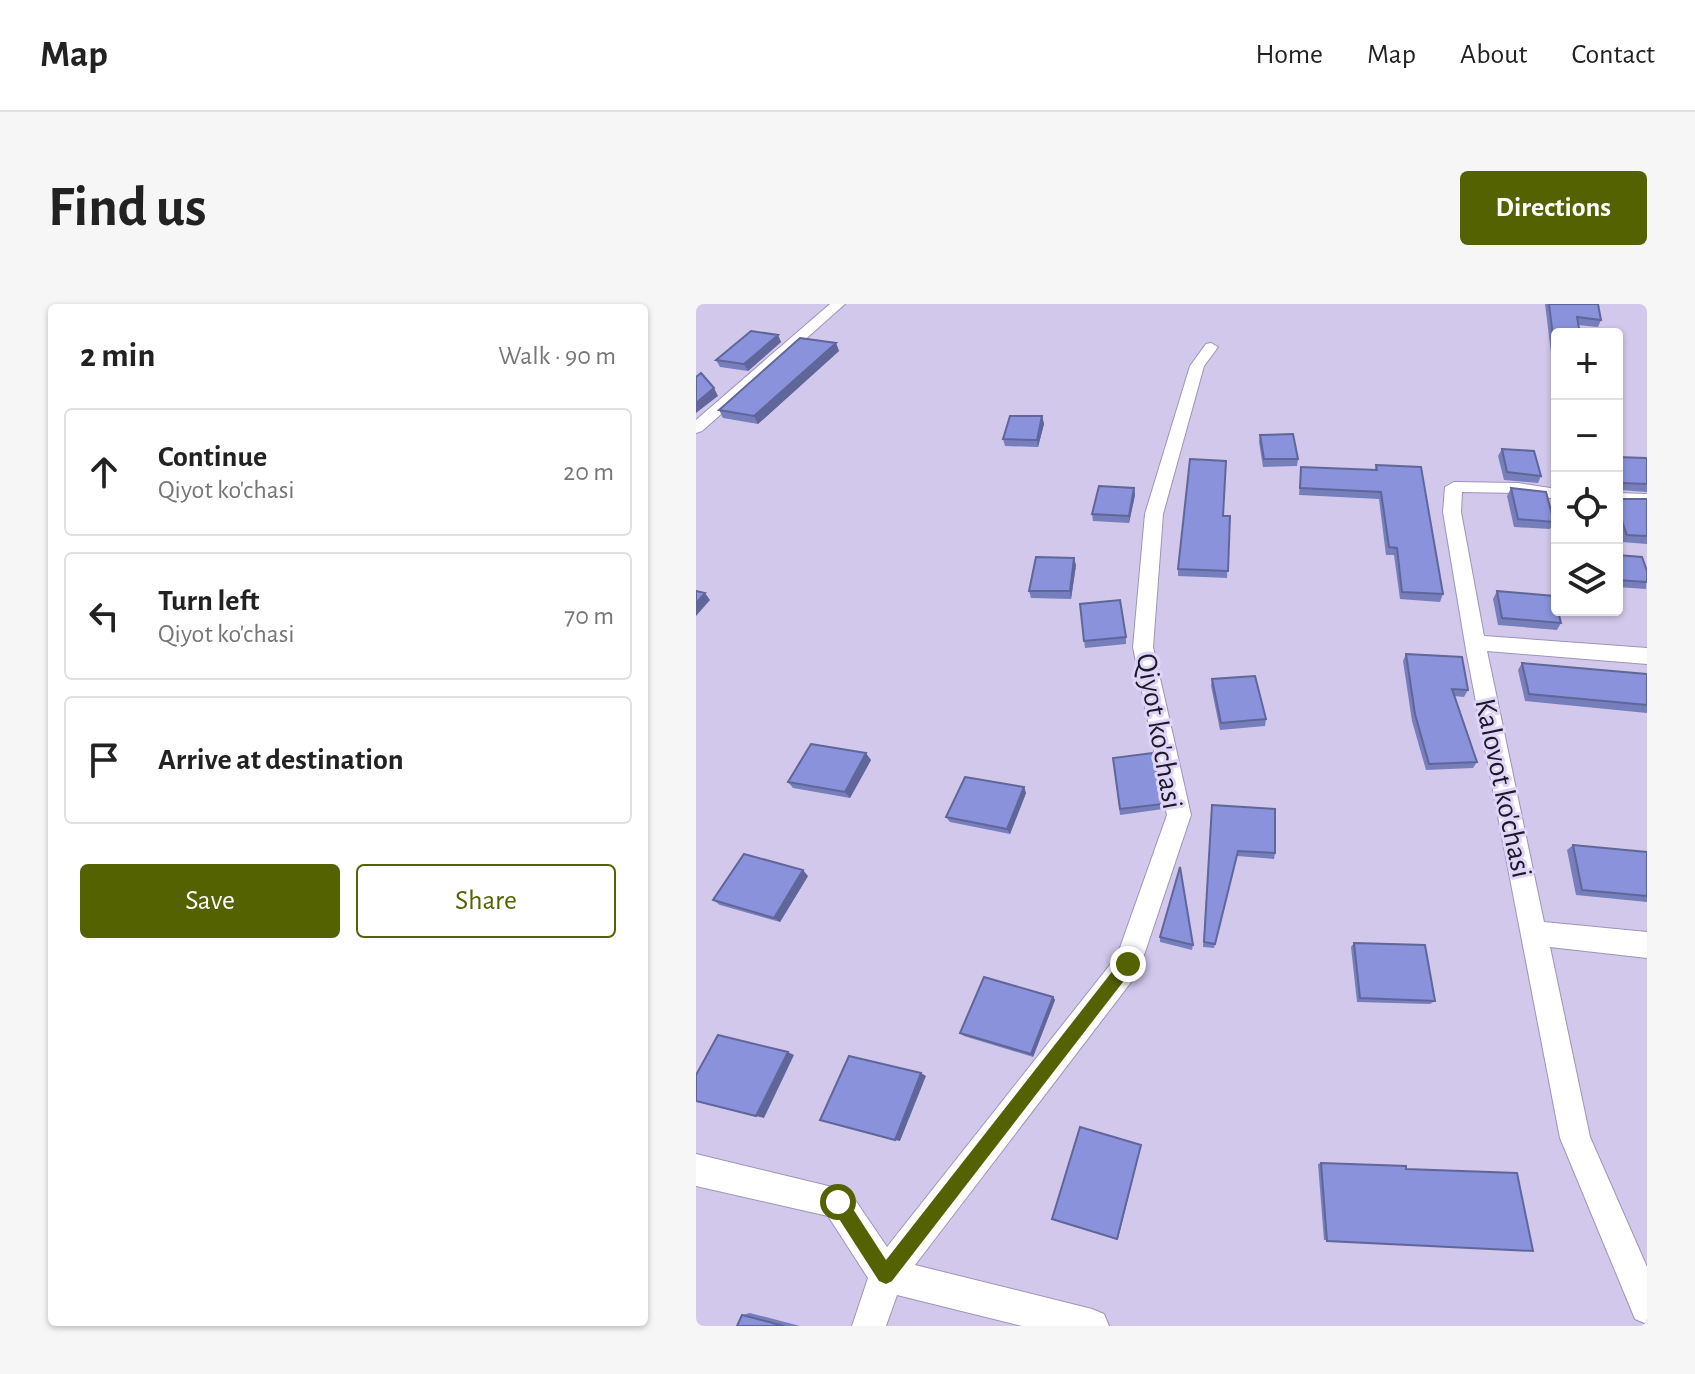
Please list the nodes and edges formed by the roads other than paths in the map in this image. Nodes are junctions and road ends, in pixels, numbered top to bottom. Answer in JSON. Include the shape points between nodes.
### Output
{"nodes":[{"id":1,"x":838,"y":304,"type":"edge"},
{"id":2,"x":1211,"y":347,"type":"dead end"},
{"id":3,"x":696,"y":428,"type":"edge"},
{"id":4,"x":1551,"y":493,"type":"edge"},
{"id":5,"x":1623,"y":498,"type":"edge"},
{"id":6,"x":1647,"y":499,"type":"edge"},
{"id":7,"x":1475,"y":643,"type":"junction"},
{"id":8,"x":1647,"y":656,"type":"edge"},
{"id":9,"x":1534,"y":933,"type":"junction"},
{"id":10,"x":1647,"y":945,"type":"edge"},
{"id":11,"x":696,"y":1170,"type":"edge"},
{"id":12,"x":1635,"y":1253,"type":"edge"},
{"id":13,"x":886,"y":1275,"type":"junction"},
{"id":14,"x":1647,"y":1307,"type":"edge"},
{"id":15,"x":869,"y":1326,"type":"edge"},
{"id":16,"x":1092,"y":1326,"type":"edge"}],
"edges":[{"from":1,"to":3,"type":"street"},
{"from":2,"to":13,"type":"street","name":"Qiyot ko'chasi","via":[[1197,366],[1154,514],[1143,647],[1179,815],[1128,964]]},
{"from":4,"to":7,"type":"street","name":"Kalovot ko'chasi","via":[[1454,487],[1452,512]]},
{"from":5,"to":6,"type":"street"},
{"from":7,"to":8,"type":"street"},
{"from":7,"to":9,"type":"street","name":"Kalovot ko'chasi"},
{"from":9,"to":10,"type":"street"},
{"from":9,"to":12,"type":"street","name":"Kalovot ko'chasi","via":[[1575,1138]]},
{"from":11,"to":13,"type":"street","via":[[838,1202]]},
{"from":12,"to":14,"type":"street","name":"Kalovot ko'chasi"},
{"from":13,"to":15,"type":"street","name":"Qiyot ko'chasi"},
{"from":13,"to":16,"type":"street"}]}
